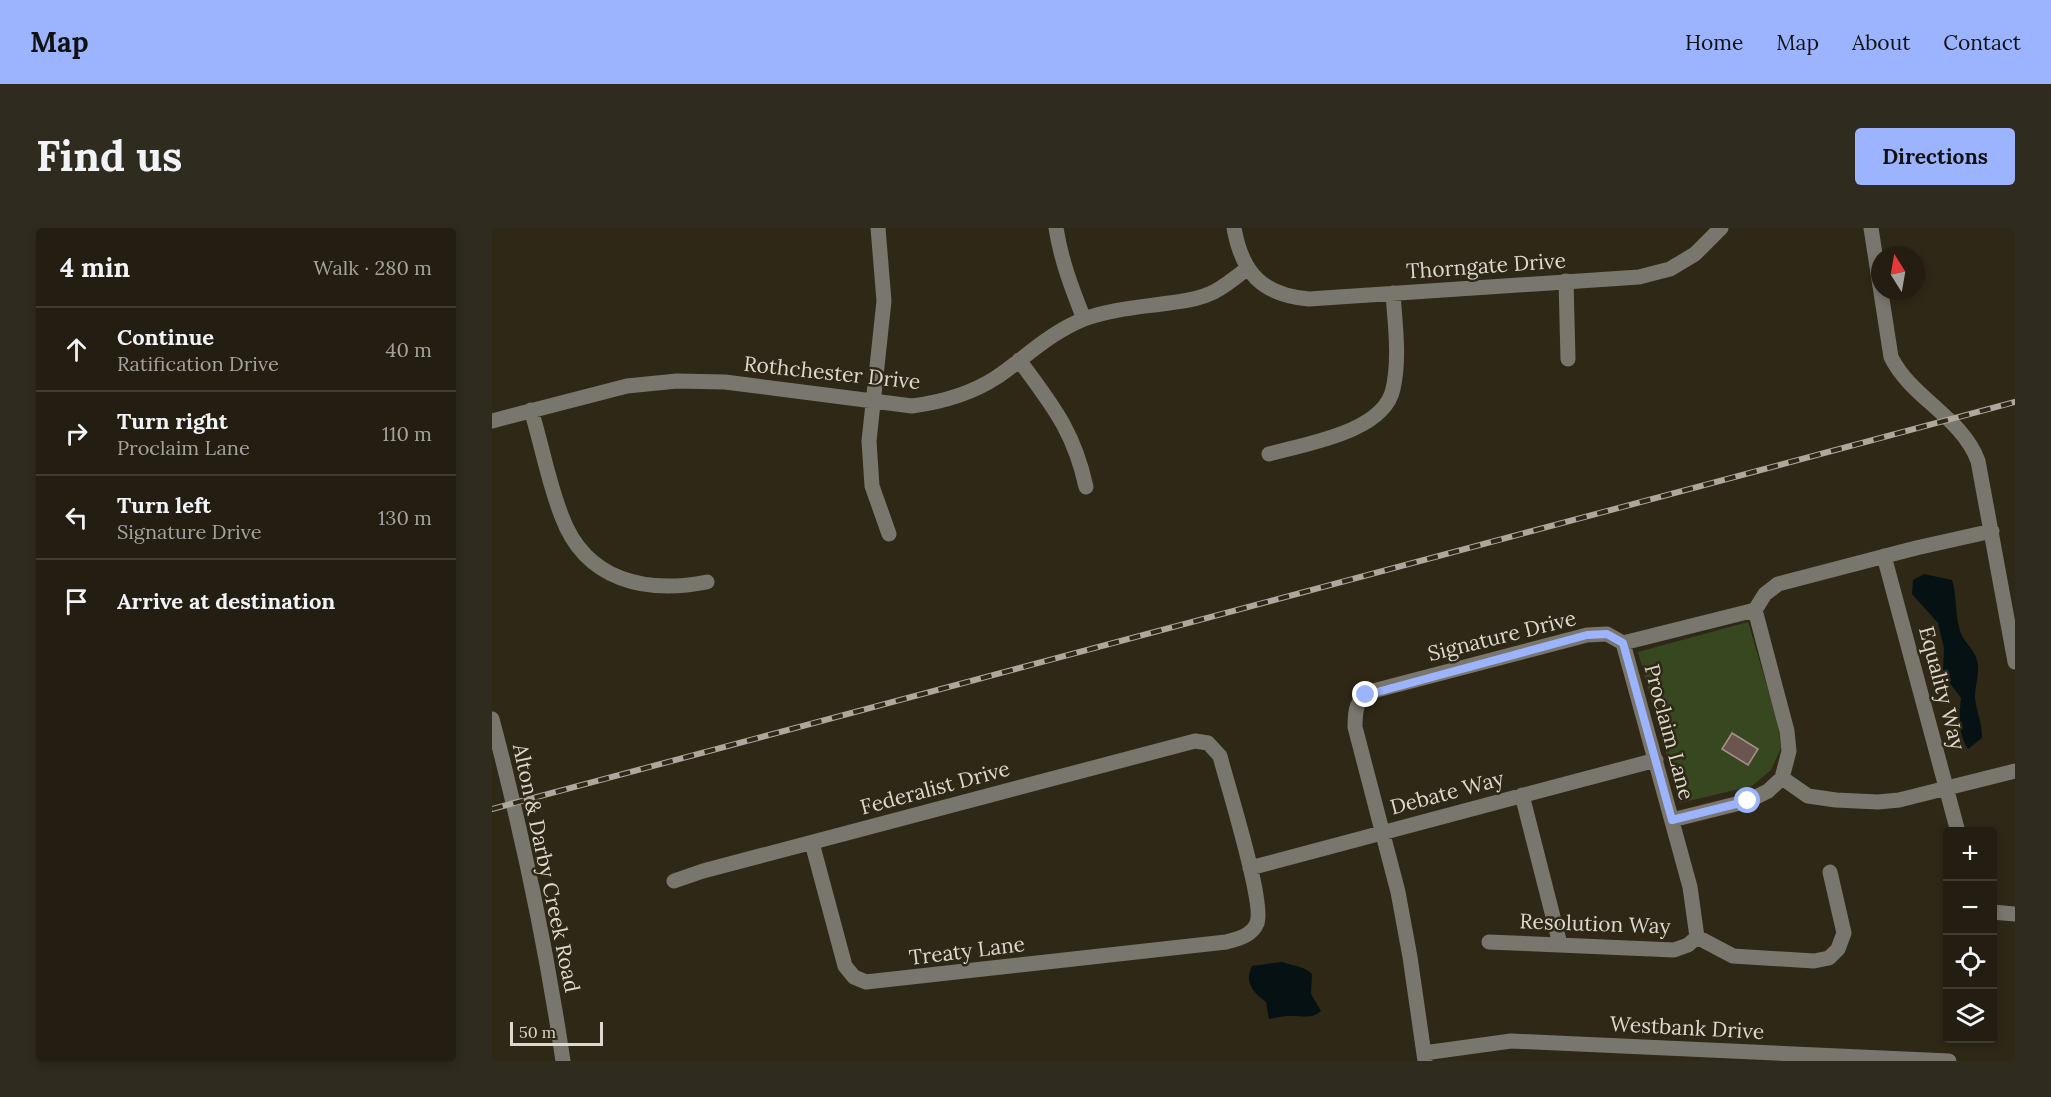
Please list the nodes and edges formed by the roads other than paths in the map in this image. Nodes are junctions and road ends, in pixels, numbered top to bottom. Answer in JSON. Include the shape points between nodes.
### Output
{"nodes":[{"id":1,"x":878,"y":228,"type":"edge"},
{"id":2,"x":1056,"y":228,"type":"edge"},
{"id":3,"x":1234,"y":228,"type":"edge"},
{"id":4,"x":1721,"y":228,"type":"edge"},
{"id":5,"x":1870,"y":228,"type":"edge"},
{"id":6,"x":1247,"y":269,"type":"junction"},
{"id":7,"x":1566,"y":281,"type":"junction"},
{"id":8,"x":1393,"y":293,"type":"junction"},
{"id":9,"x":1084,"y":319,"type":"junction"},
{"id":10,"x":1568,"y":359,"type":"dead end"},
{"id":11,"x":1019,"y":360,"type":"junction"},
{"id":12,"x":874,"y":401,"type":"junction"},
{"id":13,"x":531,"y":410,"type":"junction"},
{"id":14,"x":492,"y":421,"type":"edge"},
{"id":15,"x":1269,"y":454,"type":"dead end"},
{"id":16,"x":1086,"y":487,"type":"dead end"},
{"id":17,"x":1992,"y":531,"type":"junction"},
{"id":18,"x":889,"y":534,"type":"dead end"},
{"id":19,"x":1884,"y":556,"type":"junction"},
{"id":20,"x":707,"y":582,"type":"dead end"},
{"id":21,"x":1755,"y":610,"type":"junction"},
{"id":22,"x":1623,"y":643,"type":"junction"},
{"id":23,"x":2015,"y":662,"type":"edge"},
{"id":24,"x":492,"y":719,"type":"edge"},
{"id":25,"x":1208,"y":743,"type":"joint"},
{"id":26,"x":1656,"y":759,"type":"junction"},
{"id":27,"x":2015,"y":771,"type":"edge"},
{"id":28,"x":1782,"y":778,"type":"junction"},
{"id":29,"x":1947,"y":787,"type":"junction"},
{"id":30,"x":1522,"y":795,"type":"junction"},
{"id":31,"x":1672,"y":820,"type":"junction"},
{"id":32,"x":1957,"y":827,"type":"edge"},
{"id":33,"x":1384,"y":833,"type":"junction"},
{"id":34,"x":812,"y":843,"type":"junction"},
{"id":35,"x":1250,"y":868,"type":"junction"},
{"id":36,"x":1830,"y":872,"type":"dead end"},
{"id":37,"x":674,"y":880,"type":"dead end"},
{"id":38,"x":1997,"y":912,"type":"edge"},
{"id":39,"x":2015,"y":914,"type":"edge"},
{"id":40,"x":1697,"y":937,"type":"junction"},
{"id":41,"x":1489,"y":942,"type":"dead end"},
{"id":42,"x":1560,"y":944,"type":"junction"},
{"id":43,"x":1424,"y":1057,"type":"edge"},
{"id":44,"x":563,"y":1061,"type":"edge"},
{"id":45,"x":1949,"y":1061,"type":"edge"}],
"edges":[{"from":1,"to":12,"type":"street","via":[[884,301]]},
{"from":2,"to":9,"type":"street","via":[[1060,253]]},
{"from":3,"to":6,"type":"street"},
{"from":4,"to":7,"type":"street","name":"Thorngate Drive","via":[[1695,254],[1670,269],[1639,277]]},
{"from":5,"to":17,"type":"street","via":[[1891,357],[1907,380],[1952,422],[1974,450]]},
{"from":6,"to":8,"type":"street","name":"Thorngate Drive","via":[[1268,287],[1296,298]]},
{"from":6,"to":9,"type":"street","name":"Rothchester Drive","via":[[1210,294],[1193,300]]},
{"from":7,"to":8,"type":"street","name":"Thorngate Drive"},
{"from":7,"to":10,"type":"street"},
{"from":8,"to":15,"type":"street","via":[[1397,362],[1393,392],[1376,417],[1349,432]]},
{"from":9,"to":11,"type":"street","name":"Rothchester Drive"},
{"from":11,"to":12,"type":"street","name":"Rothchester Drive","via":[[996,378],[956,398],[912,406]]},
{"from":11,"to":16,"type":"street","via":[[1071,436]]},
{"from":12,"to":13,"type":"street","name":"Rothchester Drive","via":[[734,383],[677,381],[627,386]]},
{"from":12,"to":18,"type":"street","via":[[869,441],[872,486]]},
{"from":13,"to":14,"type":"street","name":"Rothchester Drive"},
{"from":13,"to":20,"type":"street","via":[[562,518],[584,554],[608,573],[630,582]]},
{"from":17,"to":19,"type":"street"},
{"from":17,"to":23,"type":"street"},
{"from":19,"to":21,"type":"street","via":[[1778,584],[1765,594]]},
{"from":19,"to":29,"type":"street","name":"Equality Way"},
{"from":21,"to":22,"type":"street"},
{"from":21,"to":28,"type":"street","via":[[1787,731],[1789,751]]},
{"from":22,"to":26,"type":"street","name":"Proclaim Lane"},
{"from":22,"to":33,"type":"street","name":"Signature Drive","via":[[1607,634],[1587,635],[1373,691],[1360,699],[1355,727]]},
{"from":24,"to":44,"type":"street","name":"Alton & Darby Creek Road","via":[[515,803],[547,958]]},
{"from":25,"to":34,"type":"street","name":"Federalist Drive","via":[[1195,741],[1167,747]]},
{"from":25,"to":35,"type":"street","name":"Treaty Lane","via":[[1220,756]]},
{"from":26,"to":30,"type":"street","name":"Debate Way"},
{"from":26,"to":31,"type":"street","name":"Proclaim Lane"},
{"from":27,"to":29,"type":"street"},
{"from":28,"to":29,"type":"street","via":[[1808,796],[1836,800],[1899,800]]},
{"from":28,"to":31,"type":"street","via":[[1748,801]]},
{"from":29,"to":32,"type":"street","name":"Equality Way"},
{"from":30,"to":33,"type":"street","name":"Debate Way"},
{"from":30,"to":42,"type":"street"},
{"from":31,"to":40,"type":"street","name":"Proclaim Lane","via":[[1690,887]]},
{"from":33,"to":35,"type":"street","name":"Debate Way"},
{"from":33,"to":43,"type":"street","via":[[1410,957]]},
{"from":34,"to":35,"type":"street","name":"Treaty Lane","via":[[845,966],[854,977],[866,982],[1226,942],[1245,936],[1257,921],[1259,912]]},
{"from":34,"to":37,"type":"street","name":"Federalist Drive"},
{"from":36,"to":40,"type":"street","via":[[1844,933],[1838,949],[1829,958],[1814,961],[1733,956]]},
{"from":38,"to":39,"type":"street"},
{"from":40,"to":42,"type":"street","name":"Resolution Way","via":[[1674,950]]},
{"from":41,"to":42,"type":"street","name":"Resolution Way"},
{"from":43,"to":45,"type":"street","name":"Westbank Drive","via":[[1511,1041]]}]}
